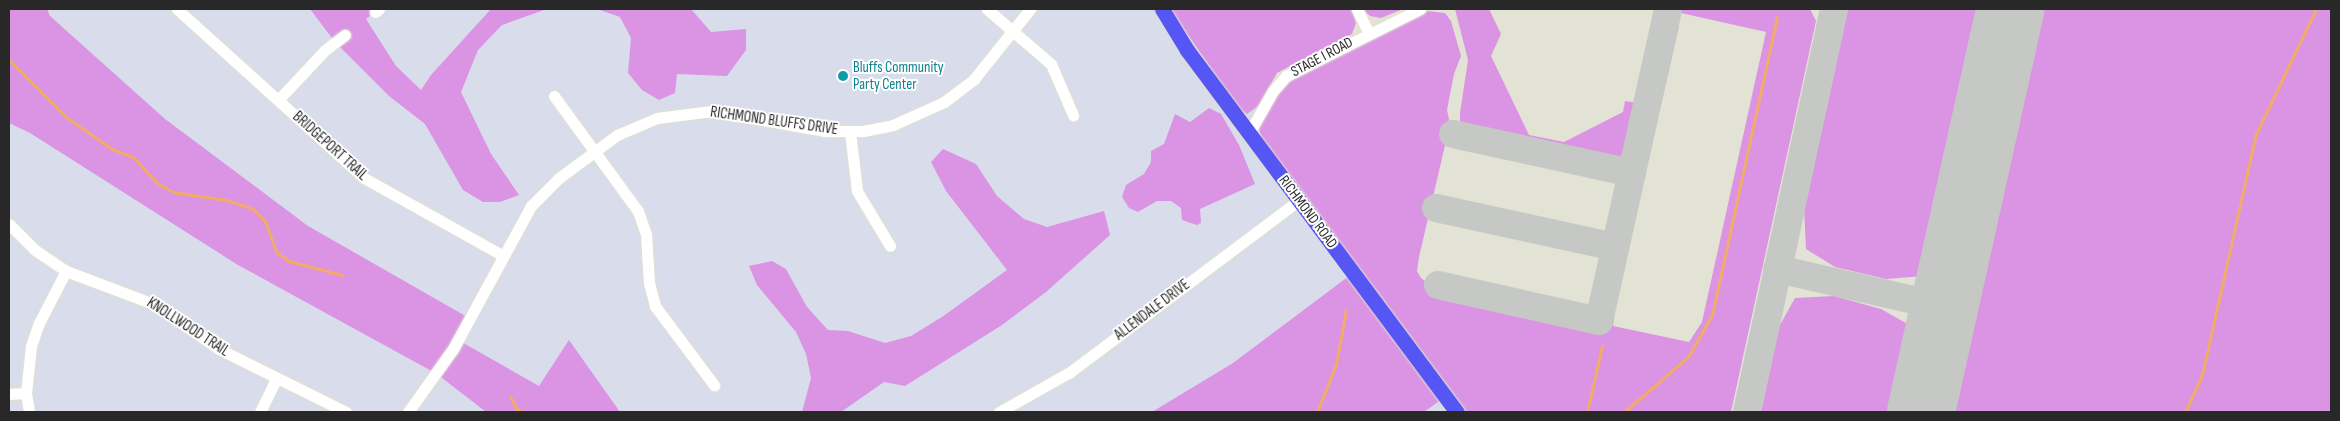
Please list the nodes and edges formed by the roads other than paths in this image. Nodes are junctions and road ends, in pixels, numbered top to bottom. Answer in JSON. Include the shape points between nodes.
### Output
{"nodes":[{"id":1,"x":177,"y":9,"type":"edge"},
{"id":2,"x":987,"y":9,"type":"edge"},
{"id":3,"x":1030,"y":9,"type":"edge"},
{"id":4,"x":1162,"y":9,"type":"edge"},
{"id":5,"x":1357,"y":9,"type":"edge"},
{"id":6,"x":1420,"y":9,"type":"edge"},
{"id":7,"x":1012,"y":31,"type":"junction"},
{"id":8,"x":1368,"y":32,"type":"junction"},
{"id":9,"x":345,"y":35,"type":"dead end"},
{"id":10,"x":554,"y":96,"type":"dead end"},
{"id":11,"x":279,"y":99,"type":"junction"},
{"id":12,"x":1073,"y":115,"type":"dead end"},
{"id":13,"x":850,"y":132,"type":"junction"},
{"id":14,"x":1249,"y":133,"type":"junction"},
{"id":15,"x":596,"y":151,"type":"junction"},
{"id":16,"x":1299,"y":200,"type":"junction"},
{"id":17,"x":9,"y":224,"type":"edge"},
{"id":18,"x":890,"y":246,"type":"dead end"},
{"id":19,"x":502,"y":255,"type":"junction"},
{"id":20,"x":66,"y":271,"type":"junction"},
{"id":21,"x":276,"y":379,"type":"junction"},
{"id":22,"x":714,"y":384,"type":"dead end"},
{"id":23,"x":26,"y":393,"type":"junction"},
{"id":24,"x":9,"y":394,"type":"edge"},
{"id":25,"x":29,"y":412,"type":"edge"},
{"id":26,"x":260,"y":412,"type":"edge"},
{"id":27,"x":346,"y":412,"type":"edge"},
{"id":28,"x":408,"y":412,"type":"edge"},
{"id":29,"x":999,"y":412,"type":"edge"},
{"id":30,"x":1457,"y":412,"type":"edge"}],
"edges":[{"from":1,"to":11,"type":"street","name":"BRIDGEPORT TRAIL"},
{"from":2,"to":7,"type":"street"},
{"from":3,"to":7,"type":"street","name":"RICHMOND BLUFFS DRIVE"},
{"from":4,"to":14,"type":"main road","name":"RICHMOND ROAD","via":[[1187,50]]},
{"from":5,"to":8,"type":"street"},
{"from":6,"to":8,"type":"street","name":"STAGE I ROAD"},
{"from":7,"to":12,"type":"street","via":[[1055,70]]},
{"from":7,"to":13,"type":"street","name":"RICHMOND BLUFFS DRIVE","via":[[974,78],[944,102],[893,125]]},
{"from":8,"to":14,"type":"street","name":"STAGE I ROAD","via":[[1286,76],[1273,91]]},
{"from":9,"to":11,"type":"street","via":[[324,50]]},
{"from":10,"to":15,"type":"street"},
{"from":11,"to":19,"type":"street","name":"BRIDGEPORT TRAIL","via":[[364,178]]},
{"from":13,"to":15,"type":"street","name":"RICHMOND BLUFFS DRIVE","via":[[807,129],[735,113],[699,111],[642,124]]},
{"from":13,"to":18,"type":"street","via":[[857,191]]},
{"from":14,"to":16,"type":"main road","name":"RICHMOND ROAD"},
{"from":15,"to":19,"type":"street","name":"RICHMOND BLUFFS DRIVE","via":[[559,178],[530,206]]},
{"from":15,"to":22,"type":"street","via":[[642,221],[649,283],[658,312]]},
{"from":16,"to":29,"type":"street","name":"ALLENDALE DRIVE","via":[[1070,372]]},
{"from":16,"to":30,"type":"main road","name":"RICHMOND ROAD"},
{"from":17,"to":20,"type":"street","name":"KNOLLWOOD TRAIL","via":[[38,252]]},
{"from":19,"to":28,"type":"street","name":"RICHMOND BLUFFS DRIVE","via":[[453,349]]},
{"from":20,"to":21,"type":"street","name":"KNOLLWOOD TRAIL","via":[[150,302],[210,344]]},
{"from":20,"to":23,"type":"street","via":[[33,337]]},
{"from":21,"to":26,"type":"street"},
{"from":21,"to":27,"type":"street","name":"KNOLLWOOD TRAIL"},
{"from":23,"to":24,"type":"street"},
{"from":23,"to":25,"type":"street"}]}
